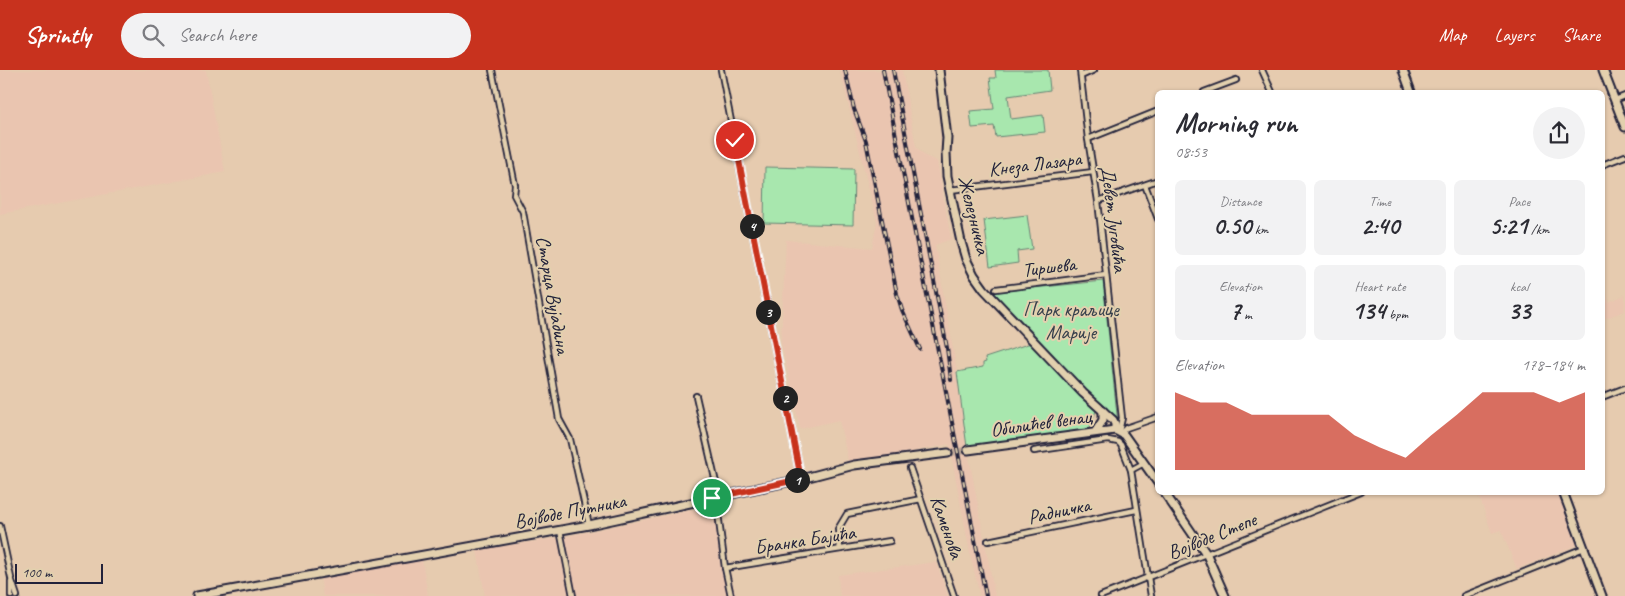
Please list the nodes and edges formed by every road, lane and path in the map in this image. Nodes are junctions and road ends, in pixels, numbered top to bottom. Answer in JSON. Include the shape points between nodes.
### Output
{"nodes":[{"id":1,"x":492,"y":70,"type":"edge"},
{"id":2,"x":721,"y":70,"type":"edge"},
{"id":3,"x":939,"y":70,"type":"edge"},
{"id":4,"x":1080,"y":70,"type":"edge"},
{"id":5,"x":1094,"y":70,"type":"edge"},
{"id":6,"x":1262,"y":70,"type":"edge"},
{"id":7,"x":1403,"y":70,"type":"edge"},
{"id":8,"x":1603,"y":70,"type":"edge"},
{"id":9,"x":1081,"y":76,"type":"junction"},
{"id":10,"x":1236,"y":80,"type":"dead end"},
{"id":11,"x":1209,"y":90,"type":"edge"},
{"id":12,"x":1271,"y":90,"type":"edge"},
{"id":13,"x":1410,"y":90,"type":"edge"},
{"id":14,"x":1625,"y":96,"type":"edge"},
{"id":15,"x":1615,"y":100,"type":"junction"},
{"id":16,"x":1155,"y":112,"type":"edge"},
{"id":17,"x":1625,"y":126,"type":"edge"},
{"id":18,"x":1088,"y":139,"type":"junction"},
{"id":19,"x":1625,"y":156,"type":"edge"},
{"id":20,"x":1605,"y":164,"type":"edge"},
{"id":21,"x":1094,"y":172,"type":"junction"},
{"id":22,"x":1155,"y":181,"type":"edge"},
{"id":23,"x":1144,"y":185,"type":"junction"},
{"id":24,"x":950,"y":190,"type":"junction"},
{"id":25,"x":1098,"y":201,"type":"junction"},
{"id":26,"x":1155,"y":212,"type":"edge"},
{"id":27,"x":1106,"y":275,"type":"junction"},
{"id":28,"x":996,"y":289,"type":"dead end"},
{"id":29,"x":1625,"y":388,"type":"edge"},
{"id":30,"x":696,"y":396,"type":"dead end"},
{"id":31,"x":1605,"y":396,"type":"edge"},
{"id":32,"x":1103,"y":411,"type":"junction"},
{"id":33,"x":1155,"y":418,"type":"edge"},
{"id":34,"x":1096,"y":431,"type":"junction"},
{"id":35,"x":1118,"y":431,"type":"junction"},
{"id":36,"x":968,"y":450,"type":"tunnel mouth"},
{"id":37,"x":1034,"y":451,"type":"dead end"},
{"id":38,"x":948,"y":453,"type":"tunnel mouth"},
{"id":39,"x":1144,"y":463,"type":"junction"},
{"id":40,"x":910,"y":468,"type":"dead end"},
{"id":41,"x":1130,"y":470,"type":"junction"},
{"id":42,"x":801,"y":479,"type":"junction"},
{"id":43,"x":1155,"y":479,"type":"edge"},
{"id":44,"x":1166,"y":495,"type":"edge"},
{"id":45,"x":1354,"y":495,"type":"edge"},
{"id":46,"x":1564,"y":495,"type":"edge"},
{"id":47,"x":717,"y":497,"type":"junction"},
{"id":48,"x":921,"y":499,"type":"junction"},
{"id":49,"x":1136,"y":510,"type":"junction"},
{"id":50,"x":589,"y":525,"type":"junction"},
{"id":51,"x":0,"y":526,"type":"edge"},
{"id":52,"x":560,"y":530,"type":"junction"},
{"id":53,"x":890,"y":541,"type":"dead end"},
{"id":54,"x":988,"y":541,"type":"dead end"},
{"id":55,"x":1584,"y":548,"type":"junction"},
{"id":56,"x":840,"y":549,"type":"junction"},
{"id":57,"x":1208,"y":555,"type":"junction"},
{"id":58,"x":725,"y":568,"type":"junction"},
{"id":59,"x":11,"y":578,"type":"junction"},
{"id":60,"x":1147,"y":578,"type":"junction"},
{"id":61,"x":11,"y":596,"type":"edge"},
{"id":62,"x":17,"y":596,"type":"edge"},
{"id":63,"x":197,"y":596,"type":"edge"},
{"id":64,"x":573,"y":596,"type":"edge"},
{"id":65,"x":731,"y":596,"type":"edge"},
{"id":66,"x":954,"y":596,"type":"edge"},
{"id":67,"x":1101,"y":596,"type":"edge"},
{"id":68,"x":1151,"y":596,"type":"edge"},
{"id":69,"x":1224,"y":596,"type":"edge"},
{"id":70,"x":1464,"y":596,"type":"edge"},
{"id":71,"x":1602,"y":596,"type":"edge"}],
"edges":[{"from":1,"to":50,"type":"street","name":"Старца Вујадина","via":[[515,185],[514,195],[523,212],[559,419],[570,439]]},
{"from":2,"to":42,"type":"street"},
{"from":3,"to":24,"type":"main road","name":"Железничка"},
{"from":4,"to":9,"type":"street","name":"Девет Југовића"},
{"from":5,"to":9,"type":"street"},
{"from":6,"to":12,"type":"street"},
{"from":7,"to":13,"type":"main road"},
{"from":8,"to":15,"type":"main road"},
{"from":9,"to":18,"type":"street","name":"Девет Југовића"},
{"from":10,"to":11,"type":"street"},
{"from":14,"to":15,"type":"street"},
{"from":15,"to":17,"type":"main road"},
{"from":16,"to":18,"type":"street"},
{"from":18,"to":21,"type":"street","name":"Девет Југовића"},
{"from":19,"to":20,"type":"street"},
{"from":21,"to":24,"type":"street","name":"Кнеза Лазара"},
{"from":21,"to":25,"type":"street","name":"Девет Југовића"},
{"from":22,"to":23,"type":"street"},
{"from":23,"to":25,"type":"street"},
{"from":23,"to":26,"type":"street"},
{"from":24,"to":32,"type":"main road","name":"Железничка","via":[[964,251],[979,282]]},
{"from":25,"to":27,"type":"street","name":"Девет Југовића"},
{"from":27,"to":28,"type":"street","name":"Тиршева"},
{"from":27,"to":35,"type":"street","name":"Девет Југовића","via":[[1122,418]]},
{"from":29,"to":31,"type":"street"},
{"from":30,"to":47,"type":"street"},
{"from":32,"to":34,"type":"main road","via":[[1103,420]]},
{"from":32,"to":35,"type":"main road","name":"Железничка","via":[[1113,420]]},
{"from":33,"to":35,"type":"street"},
{"from":34,"to":35,"type":"main road","name":"Обилићев венац"},
{"from":34,"to":36,"type":"main road","name":"Обилићев венац"},
{"from":35,"to":39,"type":"main road","name":"Железничка"},
{"from":37,"to":41,"type":"street","via":[[1114,440],[1124,451]]},
{"from":38,"to":42,"type":"main road","name":"Војводе Путника","via":[[854,465]]},
{"from":39,"to":41,"type":"street"},
{"from":39,"to":43,"type":"main road","name":"Железничка"},
{"from":40,"to":48,"type":"street","name":"Каменова"},
{"from":41,"to":49,"type":"street"},
{"from":42,"to":47,"type":"main road","name":"Војводе Путника"},
{"from":44,"to":57,"type":"main road"},
{"from":45,"to":57,"type":"street","name":"Војводе Степе"},
{"from":46,"to":55,"type":"main road"},
{"from":47,"to":50,"type":"main road","name":"Војводе Путника"},
{"from":47,"to":58,"type":"street"},
{"from":48,"to":56,"type":"street","via":[[847,514],[838,529]]},
{"from":48,"to":66,"type":"street","name":"Каменова"},
{"from":49,"to":54,"type":"street","name":"Радничка"},
{"from":49,"to":60,"type":"street"},
{"from":50,"to":52,"type":"main road","name":"Војводе Путника"},
{"from":51,"to":59,"type":"street"},
{"from":52,"to":63,"type":"main road","name":"Војводе Путника"},
{"from":52,"to":64,"type":"street"},
{"from":53,"to":56,"type":"street","name":"Бранка Бајића"},
{"from":55,"to":70,"type":"street"},
{"from":55,"to":71,"type":"main road"},
{"from":56,"to":58,"type":"street","name":"Бранка Бајића"},
{"from":57,"to":60,"type":"street","name":"Војводе Степе"},
{"from":57,"to":69,"type":"main road"},
{"from":58,"to":65,"type":"street"},
{"from":59,"to":61,"type":"street"},
{"from":59,"to":62,"type":"street"},
{"from":60,"to":67,"type":"street","name":"Војводе Степе"},
{"from":60,"to":68,"type":"street"}]}
